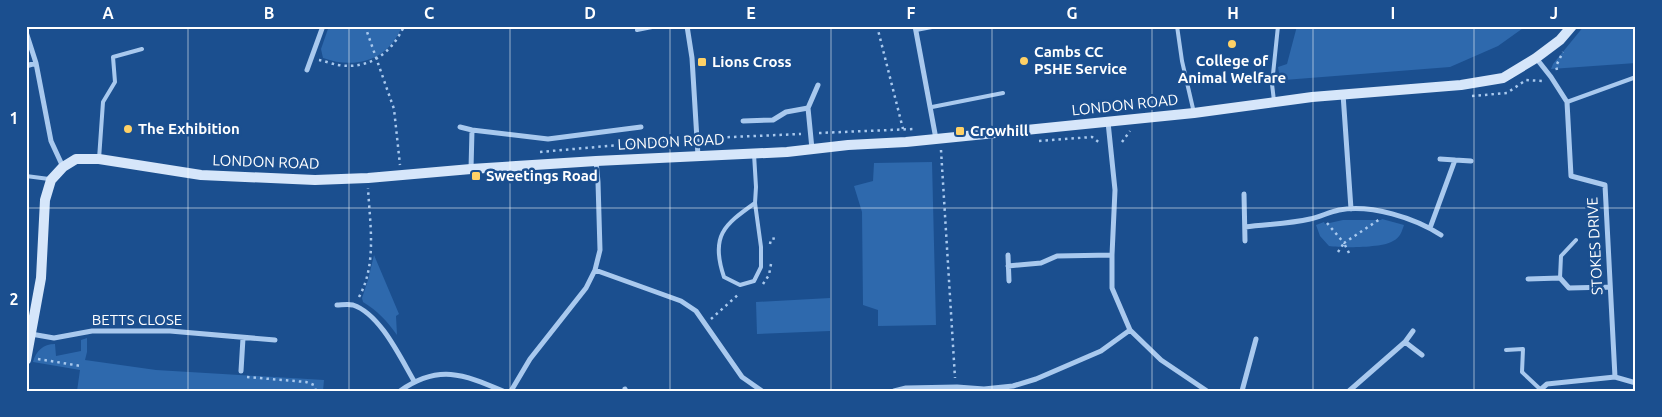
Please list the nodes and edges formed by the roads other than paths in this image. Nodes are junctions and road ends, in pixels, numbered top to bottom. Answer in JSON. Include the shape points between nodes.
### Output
{"nodes":[{"id":1,"x":323,"y":26,"type":"edge"},
{"id":2,"x":657,"y":26,"type":"edge"},
{"id":3,"x":687,"y":26,"type":"edge"},
{"id":4,"x":937,"y":26,"type":"edge"},
{"id":5,"x":1177,"y":26,"type":"edge"},
{"id":6,"x":1278,"y":26,"type":"edge"},
{"id":7,"x":1572,"y":26,"type":"edge"},
{"id":8,"x":916,"y":28,"type":"edge"},
{"id":9,"x":638,"y":30,"type":"dead end"},
{"id":10,"x":26,"y":32,"type":"edge"},
{"id":11,"x":142,"y":49,"type":"dead end"},
{"id":12,"x":1536,"y":58,"type":"junction"},
{"id":13,"x":36,"y":63,"type":"junction"},
{"id":14,"x":26,"y":66,"type":"edge"},
{"id":15,"x":307,"y":70,"type":"dead end"},
{"id":16,"x":1636,"y":77,"type":"edge"},
{"id":17,"x":818,"y":84,"type":"dead end"},
{"id":18,"x":1003,"y":93,"type":"dead end"},
{"id":19,"x":1343,"y":94,"type":"junction"},
{"id":20,"x":1274,"y":101,"type":"junction"},
{"id":21,"x":1567,"y":102,"type":"junction"},
{"id":22,"x":932,"y":107,"type":"junction"},
{"id":23,"x":808,"y":108,"type":"junction"},
{"id":24,"x":1194,"y":113,"type":"junction"},
{"id":25,"x":743,"y":121,"type":"dead end"},
{"id":26,"x":1108,"y":122,"type":"junction"},
{"id":27,"x":460,"y":127,"type":"dead end"},
{"id":28,"x":641,"y":127,"type":"dead end"},
{"id":29,"x":472,"y":130,"type":"junction"},
{"id":30,"x":936,"y":139,"type":"junction"},
{"id":31,"x":812,"y":150,"type":"junction"},
{"id":32,"x":754,"y":154,"type":"junction"},
{"id":33,"x":698,"y":156,"type":"junction"},
{"id":34,"x":1440,"y":158,"type":"dead end"},
{"id":35,"x":100,"y":159,"type":"junction"},
{"id":36,"x":1454,"y":160,"type":"junction"},
{"id":37,"x":596,"y":161,"type":"junction"},
{"id":38,"x":1471,"y":161,"type":"dead end"},
{"id":39,"x":63,"y":167,"type":"junction"},
{"id":40,"x":471,"y":169,"type":"junction"},
{"id":41,"x":26,"y":176,"type":"edge"},
{"id":42,"x":51,"y":180,"type":"junction"},
{"id":43,"x":1244,"y":194,"type":"dead end"},
{"id":44,"x":755,"y":203,"type":"junction"},
{"id":45,"x":1351,"y":209,"type":"junction"},
{"id":46,"x":1245,"y":227,"type":"junction"},
{"id":47,"x":1430,"y":228,"type":"junction"},
{"id":48,"x":1441,"y":235,"type":"dead end"},
{"id":49,"x":1576,"y":240,"type":"dead end"},
{"id":50,"x":1245,"y":241,"type":"dead end"},
{"id":51,"x":1008,"y":255,"type":"dead end"},
{"id":52,"x":1112,"y":255,"type":"junction"},
{"id":53,"x":1008,"y":266,"type":"junction"},
{"id":54,"x":595,"y":270,"type":"junction"},
{"id":55,"x":1560,"y":278,"type":"junction"},
{"id":56,"x":1528,"y":279,"type":"dead end"},
{"id":57,"x":1008,"y":280,"type":"dead end"},
{"id":58,"x":1610,"y":287,"type":"junction"},
{"id":59,"x":355,"y":298,"type":"road end"},
{"id":60,"x":337,"y":305,"type":"dead end"},
{"id":61,"x":352,"y":305,"type":"junction"},
{"id":62,"x":1130,"y":330,"type":"junction"},
{"id":63,"x":1412,"y":331,"type":"dead end"},
{"id":64,"x":31,"y":334,"type":"junction"},
{"id":65,"x":243,"y":338,"type":"junction"},
{"id":66,"x":1256,"y":339,"type":"dead end"},
{"id":67,"x":275,"y":340,"type":"dead end"},
{"id":68,"x":1405,"y":342,"type":"junction"},
{"id":69,"x":1506,"y":350,"type":"dead end"},
{"id":70,"x":1422,"y":355,"type":"dead end"},
{"id":71,"x":26,"y":359,"type":"edge"},
{"id":72,"x":241,"y":371,"type":"road end"},
{"id":73,"x":1615,"y":377,"type":"junction"},
{"id":74,"x":414,"y":381,"type":"junction"},
{"id":75,"x":1636,"y":383,"type":"edge"},
{"id":76,"x":1013,"y":388,"type":"edge"},
{"id":77,"x":1540,"y":390,"type":"edge"},
{"id":78,"x":400,"y":391,"type":"edge"},
{"id":79,"x":503,"y":391,"type":"edge"},
{"id":80,"x":511,"y":391,"type":"edge"},
{"id":81,"x":762,"y":391,"type":"edge"},
{"id":82,"x":894,"y":391,"type":"edge"},
{"id":83,"x":1207,"y":391,"type":"edge"},
{"id":84,"x":1242,"y":391,"type":"edge"},
{"id":85,"x":1350,"y":391,"type":"edge"}],
"edges":[{"from":1,"to":15,"type":"street"},
{"from":2,"to":9,"type":"lane"},
{"from":3,"to":33,"type":"street"},
{"from":4,"to":8,"type":"lane"},
{"from":5,"to":24,"type":"lane"},
{"from":6,"to":20,"type":"lane","via":[[1272,75]]},
{"from":7,"to":12,"type":"street","name":"LONDON ROAD"},
{"from":8,"to":22,"type":"street"},
{"from":10,"to":13,"type":"street"},
{"from":11,"to":35,"type":"lane","via":[[113,57],[115,82],[103,102]]},
{"from":12,"to":19,"type":"street","name":"LONDON ROAD","via":[[1503,78],[1470,84]]},
{"from":12,"to":21,"type":"street","name":"STOKES DRIVE"},
{"from":13,"to":14,"type":"street"},
{"from":13,"to":39,"type":"street","via":[[51,141]]},
{"from":16,"to":21,"type":"lane"},
{"from":17,"to":23,"type":"street"},
{"from":18,"to":22,"type":"lane"},
{"from":19,"to":20,"type":"street","name":"LONDON ROAD"},
{"from":19,"to":45,"type":"street"},
{"from":20,"to":24,"type":"street","name":"LONDON ROAD"},
{"from":21,"to":58,"type":"street","name":"STOKES DRIVE","via":[[1572,176],[1605,185]]},
{"from":22,"to":30,"type":"street"},
{"from":23,"to":25,"type":"street","name":"LONDON ROAD","via":[[786,112],[773,120]]},
{"from":23,"to":31,"type":"street"},
{"from":24,"to":26,"type":"street","name":"LONDON ROAD"},
{"from":26,"to":30,"type":"street","name":"LONDON ROAD"},
{"from":26,"to":52,"type":"street","via":[[1115,190]]},
{"from":27,"to":29,"type":"street","name":"LONDON ROAD"},
{"from":28,"to":29,"type":"street","name":"LONDON ROAD","via":[[548,139]]},
{"from":29,"to":40,"type":"street"},
{"from":30,"to":31,"type":"street","name":"LONDON ROAD"},
{"from":31,"to":32,"type":"street","name":"LONDON ROAD"},
{"from":32,"to":33,"type":"street","name":"LONDON ROAD"},
{"from":32,"to":44,"type":"lane"},
{"from":33,"to":37,"type":"street","name":"LONDON ROAD"},
{"from":34,"to":36,"type":"street"},
{"from":35,"to":39,"type":"street","name":"LONDON ROAD","via":[[76,159]]},
{"from":35,"to":40,"type":"street","name":"LONDON ROAD","via":[[201,174],[315,180]]},
{"from":36,"to":38,"type":"street"},
{"from":36,"to":47,"type":"street"},
{"from":37,"to":40,"type":"street","name":"LONDON ROAD"},
{"from":37,"to":54,"type":"street","via":[[600,250]]},
{"from":39,"to":42,"type":"street"},
{"from":41,"to":42,"type":"lane"},
{"from":42,"to":64,"type":"street","via":[[45,200],[40,278]]},
{"from":43,"to":46,"type":"street"},
{"from":44,"to":44,"type":"lane","via":[[761,267],[754,281],[740,285],[724,277],[718,260],[720,237],[732,219]]},
{"from":45,"to":46,"type":"street","via":[[1310,219]]},
{"from":45,"to":47,"type":"street","via":[[1401,216]]},
{"from":46,"to":50,"type":"street"},
{"from":47,"to":48,"type":"street"},
{"from":49,"to":55,"type":"lane","via":[[1560,256]]},
{"from":51,"to":53,"type":"street"},
{"from":52,"to":53,"type":"street","via":[[1057,256],[1041,263]]},
{"from":52,"to":62,"type":"street","via":[[1112,288]]},
{"from":53,"to":57,"type":"street"},
{"from":54,"to":80,"type":"street","via":[[586,288],[530,359]]},
{"from":54,"to":81,"type":"street","via":[[681,301],[696,311],[742,377]]},
{"from":55,"to":56,"type":"street"},
{"from":55,"to":58,"type":"street","via":[[1569,288]]},
{"from":58,"to":73,"type":"street","name":"STOKES DRIVE"},
{"from":59,"to":61,"type":"street"},
{"from":60,"to":61,"type":"street"},
{"from":61,"to":74,"type":"street","via":[[374,319]]},
{"from":62,"to":76,"type":"street","via":[[1101,350]]},
{"from":62,"to":83,"type":"street","via":[[1161,360]]},
{"from":63,"to":68,"type":"street"},
{"from":64,"to":65,"type":"street","name":"BETTS CLOSE","via":[[54,338],[92,331],[170,331]]},
{"from":64,"to":71,"type":"street"},
{"from":65,"to":67,"type":"street","name":"BETTS CLOSE"},
{"from":65,"to":72,"type":"street"},
{"from":66,"to":84,"type":"street"},
{"from":68,"to":70,"type":"street"},
{"from":68,"to":85,"type":"street"},
{"from":69,"to":77,"type":"lane","via":[[1522,349],[1522,372]]},
{"from":73,"to":75,"type":"street"},
{"from":73,"to":77,"type":"street","via":[[1547,384]]},
{"from":74,"to":78,"type":"street"},
{"from":74,"to":79,"type":"street","via":[[431,375],[453,374]]},
{"from":76,"to":82,"type":"street","via":[[906,388]]}]}
